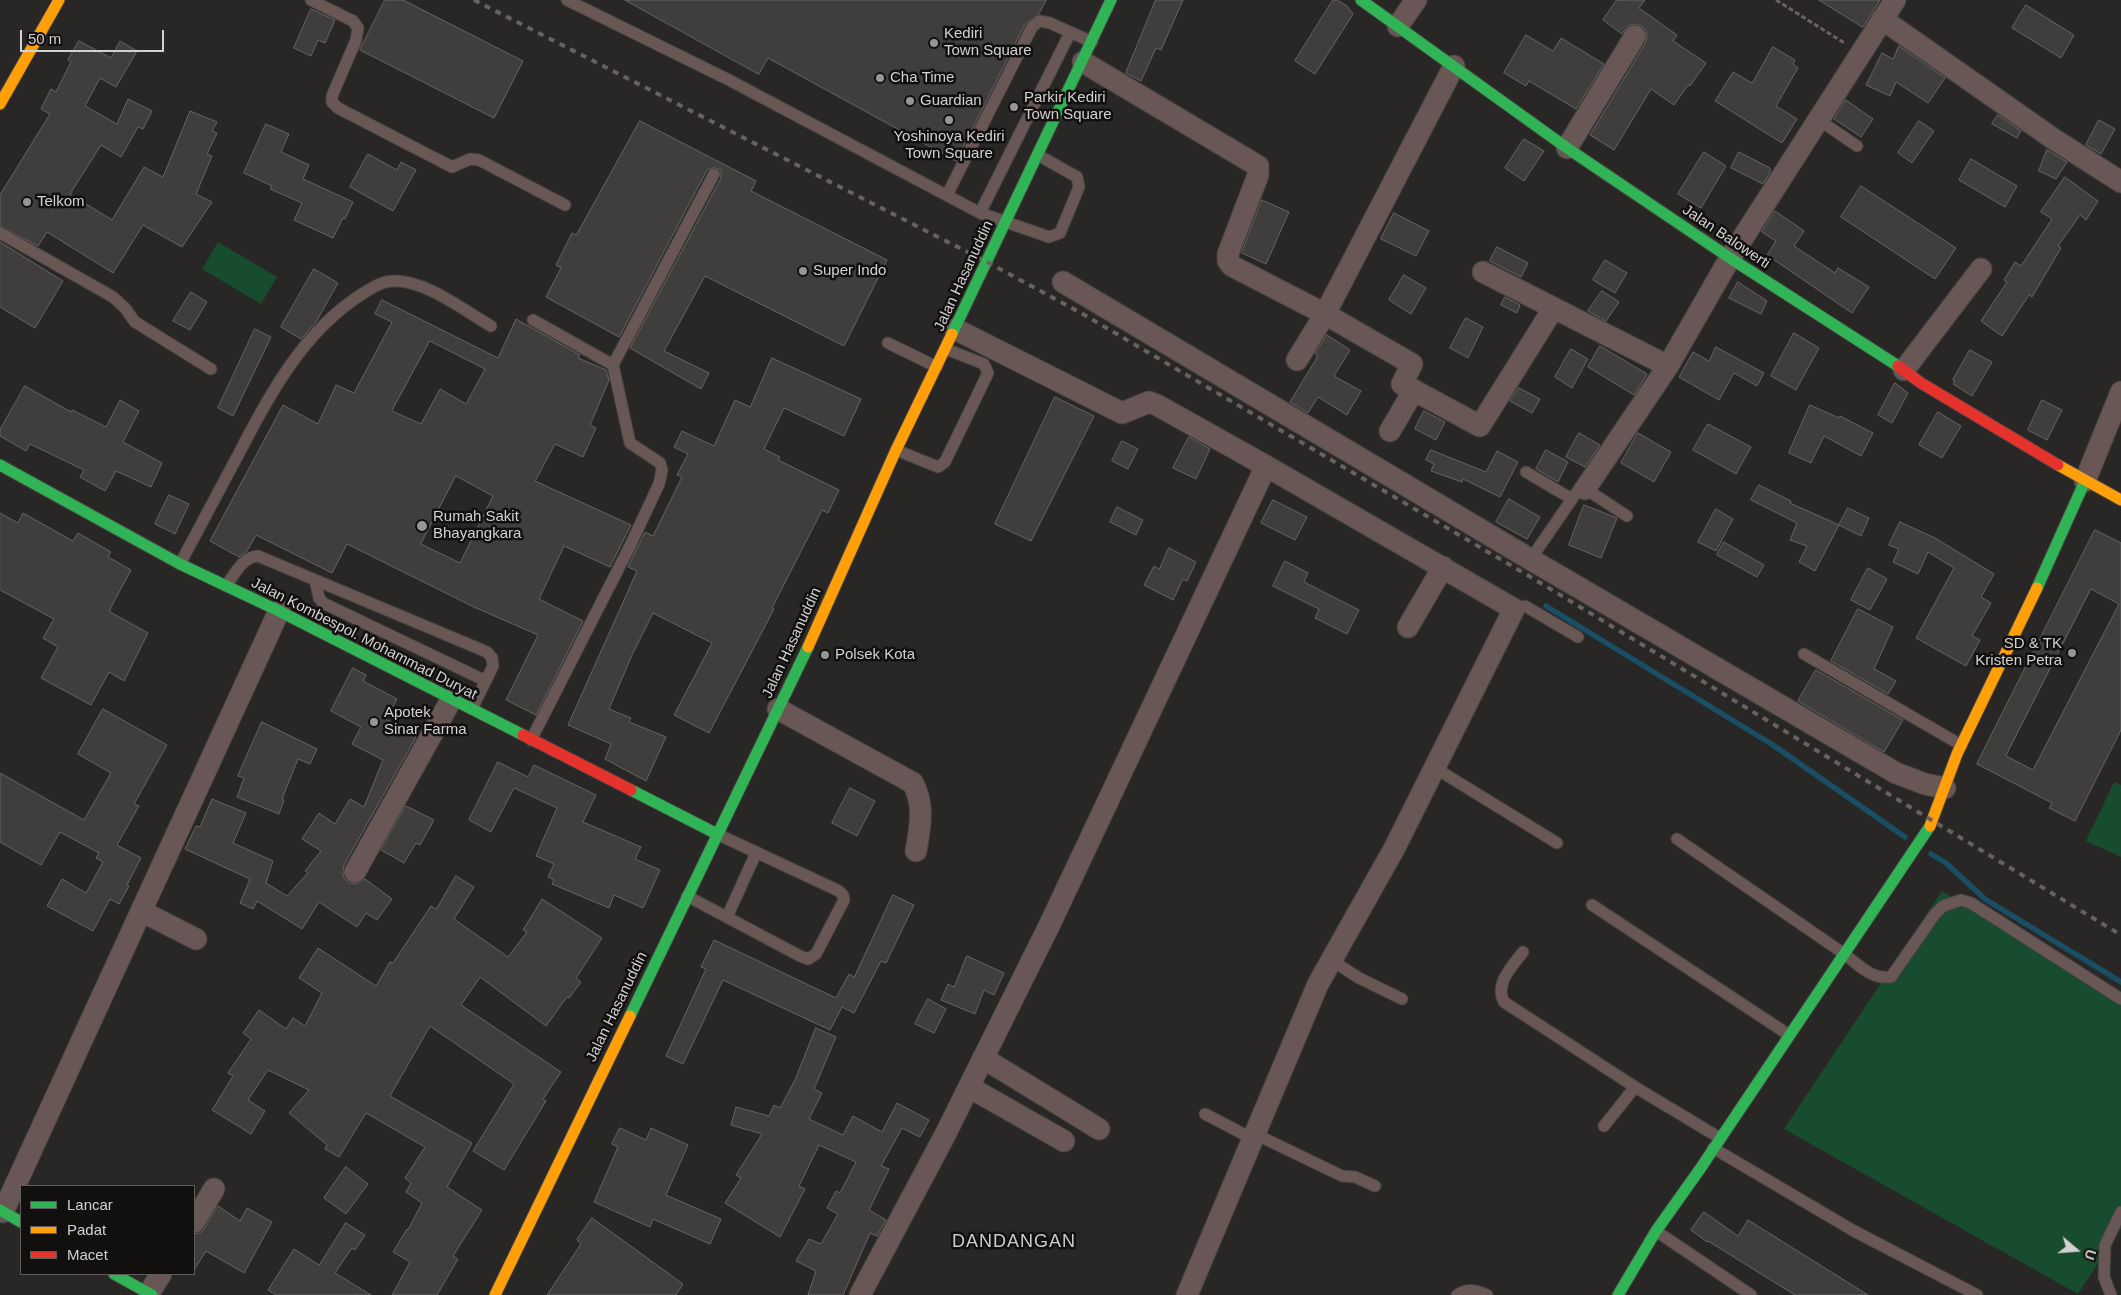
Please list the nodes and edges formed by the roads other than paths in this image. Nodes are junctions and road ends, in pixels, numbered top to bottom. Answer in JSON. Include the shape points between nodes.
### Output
{"nodes":[{"id":1,"x":59,"y":0,"type":"edge"},
{"id":2,"x":311,"y":0,"type":"edge"},
{"id":3,"x":567,"y":0,"type":"edge"},
{"id":4,"x":1361,"y":0,"type":"edge"},
{"id":5,"x":1416,"y":0,"type":"edge"},
{"id":6,"x":1895,"y":0,"type":"edge"},
{"id":7,"x":1109,"y":1,"type":"edge"},
{"id":8,"x":1882,"y":19,"type":"junction"},
{"id":9,"x":1398,"y":26,"type":"junction"},
{"id":10,"x":1070,"y":32,"type":"junction"},
{"id":11,"x":1635,"y":36,"type":"dead end"},
{"id":12,"x":1092,"y":42,"type":"junction"},
{"id":13,"x":1083,"y":62,"type":"junction"},
{"id":14,"x":1454,"y":66,"type":"junction"},
{"id":15,"x":0,"y":104,"type":"edge"},
{"id":16,"x":1819,"y":120,"type":"junction"},
{"id":17,"x":1857,"y":146,"type":"dead end"},
{"id":18,"x":1567,"y":148,"type":"junction"},
{"id":19,"x":1038,"y":155,"type":"junction"},
{"id":20,"x":714,"y":174,"type":"dead end"},
{"id":21,"x":2121,"y":182,"type":"edge"},
{"id":22,"x":948,"y":196,"type":"junction"},
{"id":23,"x":565,"y":205,"type":"dead end"},
{"id":24,"x":980,"y":212,"type":"junction"},
{"id":25,"x":1006,"y":223,"type":"junction"},
{"id":26,"x":0,"y":233,"type":"edge"},
{"id":27,"x":1730,"y":258,"type":"junction"},
{"id":28,"x":1982,"y":269,"type":"dead end"},
{"id":29,"x":1483,"y":272,"type":"dead end"},
{"id":30,"x":1063,"y":282,"type":"dead end"},
{"id":31,"x":1553,"y":309,"type":"junction"},
{"id":32,"x":1324,"y":314,"type":"junction"},
{"id":33,"x":534,"y":320,"type":"dead end"},
{"id":34,"x":491,"y":326,"type":"dead end"},
{"id":35,"x":955,"y":330,"type":"junction"},
{"id":36,"x":888,"y":343,"type":"dead end"},
{"id":37,"x":946,"y":349,"type":"junction"},
{"id":38,"x":1297,"y":360,"type":"dead end"},
{"id":39,"x":613,"y":365,"type":"junction"},
{"id":40,"x":1668,"y":366,"type":"junction"},
{"id":41,"x":937,"y":367,"type":"junction"},
{"id":42,"x":210,"y":369,"type":"dead end"},
{"id":43,"x":1904,"y":370,"type":"junction"},
{"id":44,"x":1414,"y":390,"type":"junction"},
{"id":45,"x":2121,"y":392,"type":"edge"},
{"id":46,"x":1390,"y":431,"type":"dead end"},
{"id":47,"x":896,"y":450,"type":"junction"},
{"id":48,"x":0,"y":464,"type":"edge"},
{"id":49,"x":1266,"y":466,"type":"junction"},
{"id":50,"x":1526,"y":472,"type":"dead end"},
{"id":51,"x":2085,"y":481,"type":"junction"},
{"id":52,"x":1578,"y":494,"type":"junction"},
{"id":53,"x":2121,"y":500,"type":"edge"},
{"id":54,"x":1627,"y":516,"type":"dead end"},
{"id":55,"x":1530,"y":560,"type":"junction"},
{"id":56,"x":180,"y":564,"type":"junction"},
{"id":57,"x":1443,"y":567,"type":"junction"},
{"id":58,"x":315,"y":580,"type":"junction"},
{"id":59,"x":226,"y":586,"type":"junction"},
{"id":60,"x":1514,"y":608,"type":"junction"},
{"id":61,"x":279,"y":611,"type":"junction"},
{"id":62,"x":1408,"y":627,"type":"dead end"},
{"id":63,"x":1578,"y":637,"type":"dead end"},
{"id":64,"x":1804,"y":654,"type":"dead end"},
{"id":65,"x":486,"y":681,"type":"junction"},
{"id":66,"x":451,"y":700,"type":"junction"},
{"id":67,"x":778,"y":709,"type":"junction"},
{"id":68,"x":472,"y":710,"type":"junction"},
{"id":69,"x":532,"y":740,"type":"junction"},
{"id":70,"x":1961,"y":745,"type":"junction"},
{"id":71,"x":1435,"y":768,"type":"junction"},
{"id":72,"x":1944,"y":788,"type":"junction"},
{"id":73,"x":718,"y":834,"type":"junction"},
{"id":74,"x":1677,"y":839,"type":"dead end"},
{"id":75,"x":1557,"y":843,"type":"dead end"},
{"id":76,"x":916,"y":851,"type":"dead end"},
{"id":77,"x":756,"y":853,"type":"junction"},
{"id":78,"x":355,"y":872,"type":"dead end"},
{"id":79,"x":687,"y":896,"type":"junction"},
{"id":80,"x":1592,"y":905,"type":"dead end"},
{"id":81,"x":141,"y":911,"type":"junction"},
{"id":82,"x":727,"y":917,"type":"junction"},
{"id":83,"x":196,"y":939,"type":"dead end"},
{"id":84,"x":1523,"y":952,"type":"dead end"},
{"id":85,"x":1843,"y":953,"type":"junction"},
{"id":86,"x":1331,"y":960,"type":"junction"},
{"id":87,"x":1402,"y":998,"type":"dead end"},
{"id":88,"x":2121,"y":999,"type":"edge"},
{"id":89,"x":1789,"y":1035,"type":"junction"},
{"id":90,"x":983,"y":1058,"type":"junction"},
{"id":91,"x":969,"y":1087,"type":"junction"},
{"id":92,"x":1635,"y":1087,"type":"junction"},
{"id":93,"x":1205,"y":1114,"type":"dead end"},
{"id":94,"x":1604,"y":1126,"type":"dead end"},
{"id":95,"x":1098,"y":1129,"type":"dead end"},
{"id":96,"x":1254,"y":1137,"type":"junction"},
{"id":97,"x":1720,"y":1138,"type":"junction"},
{"id":98,"x":1064,"y":1140,"type":"dead end"},
{"id":99,"x":1713,"y":1148,"type":"junction"},
{"id":100,"x":21,"y":1185,"type":"edge"},
{"id":101,"x":1375,"y":1186,"type":"dead end"},
{"id":102,"x":20,"y":1188,"type":"edge"},
{"id":103,"x":214,"y":1190,"type":"dead end"},
{"id":104,"x":2121,"y":1212,"type":"edge"},
{"id":105,"x":8,"y":1215,"type":"edge"},
{"id":106,"x":195,"y":1220,"type":"edge"},
{"id":107,"x":1656,"y":1231,"type":"junction"},
{"id":108,"x":116,"y":1275,"type":"edge"},
{"id":109,"x":160,"y":1275,"type":"edge"},
{"id":110,"x":150,"y":1294,"type":"edge"},
{"id":111,"x":495,"y":1295,"type":"edge"},
{"id":112,"x":860,"y":1295,"type":"edge"},
{"id":113,"x":1187,"y":1295,"type":"edge"},
{"id":114,"x":1457,"y":1295,"type":"edge"},
{"id":115,"x":1487,"y":1295,"type":"edge"},
{"id":116,"x":1618,"y":1295,"type":"edge"},
{"id":117,"x":1751,"y":1295,"type":"edge"},
{"id":118,"x":1977,"y":1295,"type":"edge"},
{"id":119,"x":2111,"y":1295,"type":"edge"}],
"edges":[{"from":1,"to":15,"type":"street"},
{"from":2,"to":23,"type":"lane","via":[[353,21],[358,28],[332,96],[332,102],[338,108],[452,167],[470,159],[479,160]]},
{"from":3,"to":22,"type":"lane","via":[[729,80]]},
{"from":4,"to":9,"type":"street","name":"Jalan Balowerti"},
{"from":5,"to":9,"type":"street"},
{"from":6,"to":8,"type":"street"},
{"from":7,"to":12,"type":"street","name":"Jalan Hasanuddin"},
{"from":8,"to":16,"type":"street"},
{"from":8,"to":21,"type":"street"},
{"from":9,"to":14,"type":"street","name":"Jalan Balowerti"},
{"from":10,"to":12,"type":"lane"},
{"from":10,"to":22,"type":"lane","via":[[1039,21],[1032,27]]},
{"from":10,"to":24,"type":"lane"},
{"from":11,"to":18,"type":"street"},
{"from":12,"to":13,"type":"street","name":"Jalan Hasanuddin"},
{"from":13,"to":19,"type":"street","name":"Jalan Hasanuddin"},
{"from":13,"to":32,"type":"street","via":[[1258,166],[1258,175],[1228,261]]},
{"from":14,"to":18,"type":"street","name":"Jalan Balowerti"},
{"from":14,"to":32,"type":"street"},
{"from":16,"to":17,"type":"lane"},
{"from":16,"to":27,"type":"street"},
{"from":18,"to":27,"type":"street","name":"Jalan Balowerti"},
{"from":19,"to":25,"type":"street","name":"Jalan Hasanuddin"},
{"from":19,"to":25,"type":"lane","via":[[1078,177],[1079,187],[1060,233],[1049,237]]},
{"from":20,"to":39,"type":"lane"},
{"from":22,"to":24,"type":"lane"},
{"from":24,"to":25,"type":"lane"},
{"from":25,"to":35,"type":"street","name":"Jalan Hasanuddin"},
{"from":26,"to":42,"type":"lane","via":[[113,297],[135,322]]},
{"from":27,"to":40,"type":"street"},
{"from":27,"to":43,"type":"street","name":"Jalan Balowerti"},
{"from":28,"to":43,"type":"street"},
{"from":29,"to":31,"type":"street"},
{"from":30,"to":55,"type":"street"},
{"from":31,"to":40,"type":"street"},
{"from":31,"to":44,"type":"street","via":[[1480,426]]},
{"from":32,"to":38,"type":"street"},
{"from":32,"to":44,"type":"street","via":[[1412,364],[1402,384]]},
{"from":33,"to":39,"type":"lane"},
{"from":34,"to":56,"type":"lane","via":[[424,288],[407,282],[377,285],[350,302],[321,328],[287,367]]},
{"from":35,"to":37,"type":"street","name":"Jalan Hasanuddin"},
{"from":35,"to":49,"type":"street","via":[[1122,413],[1149,402],[1157,405]]},
{"from":36,"to":41,"type":"lane"},
{"from":37,"to":41,"type":"street","name":"Jalan Hasanuddin"},
{"from":37,"to":47,"type":"lane","via":[[984,364],[988,373],[945,462],[938,467]]},
{"from":39,"to":69,"type":"lane","via":[[628,436],[634,447],[660,463],[662,477]]},
{"from":40,"to":52,"type":"street"},
{"from":41,"to":47,"type":"street","name":"Jalan Hasanuddin"},
{"from":43,"to":51,"type":"street","name":"Jalan Balowerti"},
{"from":44,"to":46,"type":"street"},
{"from":45,"to":51,"type":"street"},
{"from":47,"to":67,"type":"street","name":"Jalan Hasanuddin"},
{"from":48,"to":56,"type":"street","name":"Jalan Kombespol. Mohammad Duryat"},
{"from":49,"to":57,"type":"street"},
{"from":49,"to":90,"type":"street","via":[[1049,926]]},
{"from":50,"to":52,"type":"lane"},
{"from":51,"to":53,"type":"street","name":"Jalan Balowerti"},
{"from":51,"to":70,"type":"street","via":[[2058,545]]},
{"from":52,"to":54,"type":"lane"},
{"from":52,"to":55,"type":"lane"},
{"from":55,"to":72,"type":"street","via":[[1896,773]]},
{"from":56,"to":59,"type":"street","name":"Jalan Kombespol. Mohammad Duryat"},
{"from":57,"to":60,"type":"street"},
{"from":57,"to":62,"type":"street"},
{"from":58,"to":59,"type":"lane","via":[[251,556]]},
{"from":58,"to":65,"type":"lane","via":[[323,603]]},
{"from":58,"to":65,"type":"lane","via":[[487,652],[493,666]]},
{"from":59,"to":61,"type":"street","name":"Jalan Kombespol. Mohammad Duryat"},
{"from":60,"to":63,"type":"lane","via":[[1525,606]]},
{"from":60,"to":71,"type":"street"},
{"from":61,"to":66,"type":"street","name":"Jalan Kombespol. Mohammad Duryat"},
{"from":61,"to":81,"type":"street"},
{"from":64,"to":70,"type":"lane"},
{"from":65,"to":68,"type":"lane"},
{"from":66,"to":68,"type":"street","name":"Jalan Kombespol. Mohammad Duryat"},
{"from":66,"to":78,"type":"street"},
{"from":67,"to":73,"type":"street","name":"Jalan Hasanuddin"},
{"from":67,"to":76,"type":"street","via":[[913,783],[918,792],[921,813]]},
{"from":68,"to":69,"type":"street","name":"Jalan Kombespol. Mohammad Duryat"},
{"from":69,"to":73,"type":"street","name":"Jalan Kombespol. Mohammad Duryat"},
{"from":70,"to":72,"type":"street"},
{"from":71,"to":75,"type":"lane"},
{"from":71,"to":86,"type":"street","via":[[1394,849]]},
{"from":72,"to":85,"type":"street","via":[[1932,822]]},
{"from":73,"to":77,"type":"lane"},
{"from":73,"to":79,"type":"street","name":"Jalan Hasanuddin"},
{"from":74,"to":85,"type":"lane"},
{"from":77,"to":82,"type":"lane"},
{"from":77,"to":82,"type":"lane","via":[[839,891],[844,900],[816,954],[808,959]]},
{"from":79,"to":82,"type":"lane"},
{"from":79,"to":111,"type":"street","name":"Jalan Hasanuddin"},
{"from":80,"to":89,"type":"lane"},
{"from":81,"to":83,"type":"street"},
{"from":81,"to":100,"type":"street"},
{"from":84,"to":92,"type":"lane","via":[[1500,988],[1504,1002]]},
{"from":85,"to":88,"type":"lane","via":[[1869,973],[1882,978],[1891,977],[1935,914],[1943,906],[1961,900],[1971,903]]},
{"from":85,"to":89,"type":"street"},
{"from":86,"to":87,"type":"lane","via":[[1359,978]]},
{"from":86,"to":96,"type":"street"},
{"from":89,"to":97,"type":"street"},
{"from":90,"to":91,"type":"street"},
{"from":90,"to":95,"type":"street"},
{"from":91,"to":98,"type":"street"},
{"from":91,"to":112,"type":"street"},
{"from":92,"to":94,"type":"lane"},
{"from":92,"to":97,"type":"lane"},
{"from":93,"to":96,"type":"lane"},
{"from":96,"to":101,"type":"lane","via":[[1342,1176],[1355,1177]]},
{"from":96,"to":113,"type":"street"},
{"from":97,"to":99,"type":"street"},
{"from":99,"to":107,"type":"street"},
{"from":99,"to":118,"type":"lane","via":[[1854,1231]]},
{"from":102,"to":105,"type":"street"},
{"from":103,"to":106,"type":"street"},
{"from":104,"to":119,"type":"lane","via":[[2105,1245],[2104,1277]]},
{"from":107,"to":116,"type":"street"},
{"from":107,"to":117,"type":"lane"},
{"from":108,"to":110,"type":"street"},
{"from":109,"to":110,"type":"street"},
{"from":114,"to":115,"type":"lane","via":[[1463,1290],[1476,1290]]}]}
